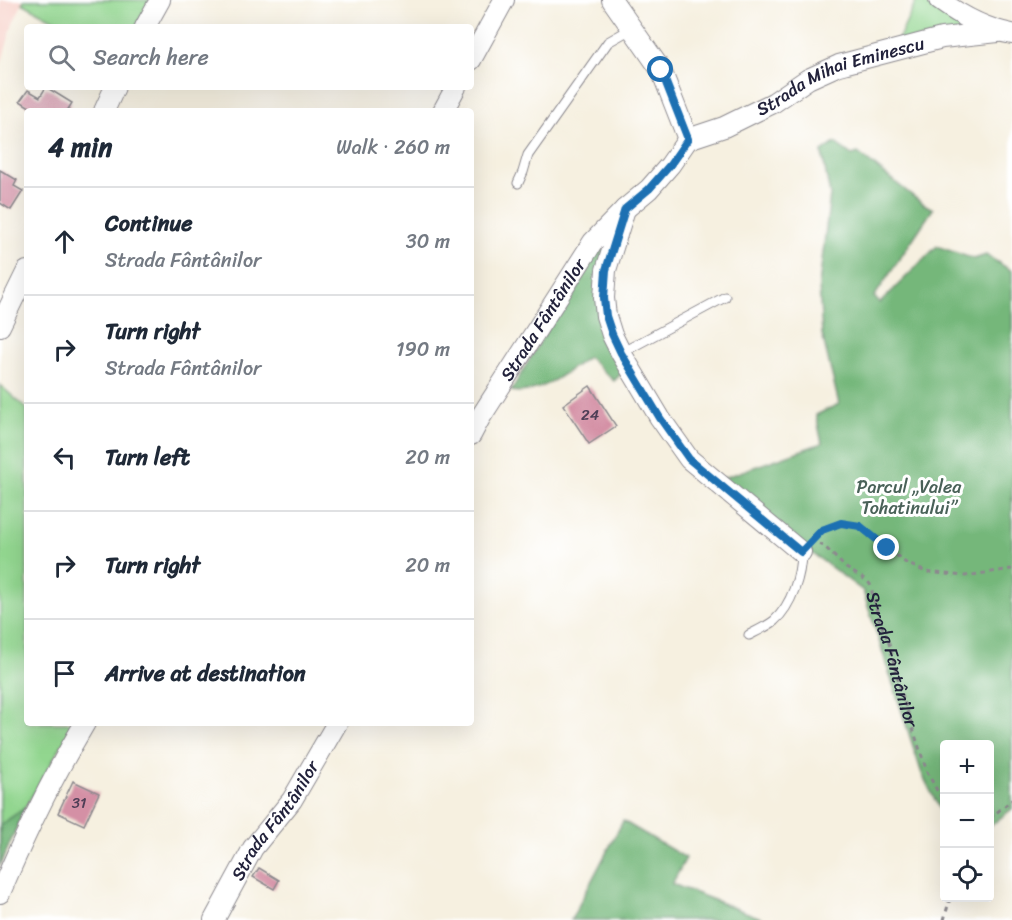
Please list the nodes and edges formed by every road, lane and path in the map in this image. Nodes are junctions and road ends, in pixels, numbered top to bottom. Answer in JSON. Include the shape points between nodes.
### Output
{"nodes":[{"id":1,"x":160,"y":0,"type":"edge"},
{"id":2,"x":504,"y":0,"type":"edge"},
{"id":3,"x":612,"y":0,"type":"edge"},
{"id":4,"x":939,"y":0,"type":"edge"},
{"id":5,"x":147,"y":24,"type":"edge"},
{"id":6,"x":631,"y":29,"type":"junction"},
{"id":7,"x":1005,"y":33,"type":"edge"},
{"id":8,"x":474,"y":55,"type":"edge"},
{"id":9,"x":114,"y":90,"type":"edge"},
{"id":10,"x":454,"y":90,"type":"edge"},
{"id":11,"x":105,"y":108,"type":"edge"},
{"id":12,"x":444,"y":108,"type":"edge"},
{"id":13,"x":688,"y":139,"type":"junction"},
{"id":14,"x":518,"y":183,"type":"dead end"},
{"id":15,"x":625,"y":209,"type":"junction"},
{"id":16,"x":24,"y":277,"type":"edge"},
{"id":17,"x":725,"y":297,"type":"dead end"},
{"id":18,"x":0,"y":326,"type":"edge"},
{"id":19,"x":621,"y":353,"type":"junction"},
{"id":20,"x":474,"y":429,"type":"edge"},
{"id":21,"x":805,"y":548,"type":"junction"},
{"id":22,"x":1012,"y":569,"type":"edge"},
{"id":23,"x":748,"y":635,"type":"dead end"},
{"id":24,"x":83,"y":726,"type":"edge"},
{"id":25,"x":335,"y":726,"type":"edge"},
{"id":26,"x":940,"y":794,"type":"edge"},
{"id":27,"x":1012,"y":800,"type":"edge"},
{"id":28,"x":994,"y":815,"type":"edge"},
{"id":29,"x":0,"y":893,"type":"edge"},
{"id":30,"x":949,"y":902,"type":"edge"},
{"id":31,"x":214,"y":920,"type":"edge"},
{"id":32,"x":945,"y":920,"type":"edge"}],
"edges":[{"from":1,"to":5,"type":"street"},
{"from":2,"to":8,"type":"street"},
{"from":3,"to":6,"type":"street"},
{"from":4,"to":7,"type":"street","name":"Strada Mihai Eminescu","via":[[973,21]]},
{"from":6,"to":13,"type":"street","via":[[661,70]]},
{"from":6,"to":14,"type":"lane","via":[[608,42],[528,155]]},
{"from":7,"to":13,"type":"street","name":"Strada Mihai Eminescu","via":[[942,38],[839,65],[773,103]]},
{"from":9,"to":11,"type":"street"},
{"from":10,"to":12,"type":"street"},
{"from":13,"to":15,"type":"street","name":"Strada Fântânilor","via":[[649,189]]},
{"from":15,"to":19,"type":"street","name":"Strada Fântânilor","via":[[606,270],[604,298],[606,316]]},
{"from":15,"to":20,"type":"street","name":"Strada Fântânilor","via":[[593,243]]},
{"from":16,"to":18,"type":"street"},
{"from":17,"to":19,"type":"lane"},
{"from":19,"to":21,"type":"street","name":"Strada Fântânilor","via":[[689,459]]},
{"from":21,"to":22,"type":"path","via":[[822,530],[841,523],[860,526],[906,563],[926,572],[965,576]]},
{"from":21,"to":23,"type":"lane","via":[[798,581],[780,615]]},
{"from":21,"to":26,"type":"path","name":"Strada Fântânilor","via":[[816,543],[824,546],[870,585],[927,772]]},
{"from":24,"to":29,"type":"street","via":[[26,830]]},
{"from":25,"to":31,"type":"street","name":"Strada Fântânilor","via":[[292,800],[254,848]]},
{"from":27,"to":28,"type":"path"},
{"from":30,"to":32,"type":"path"}]}
